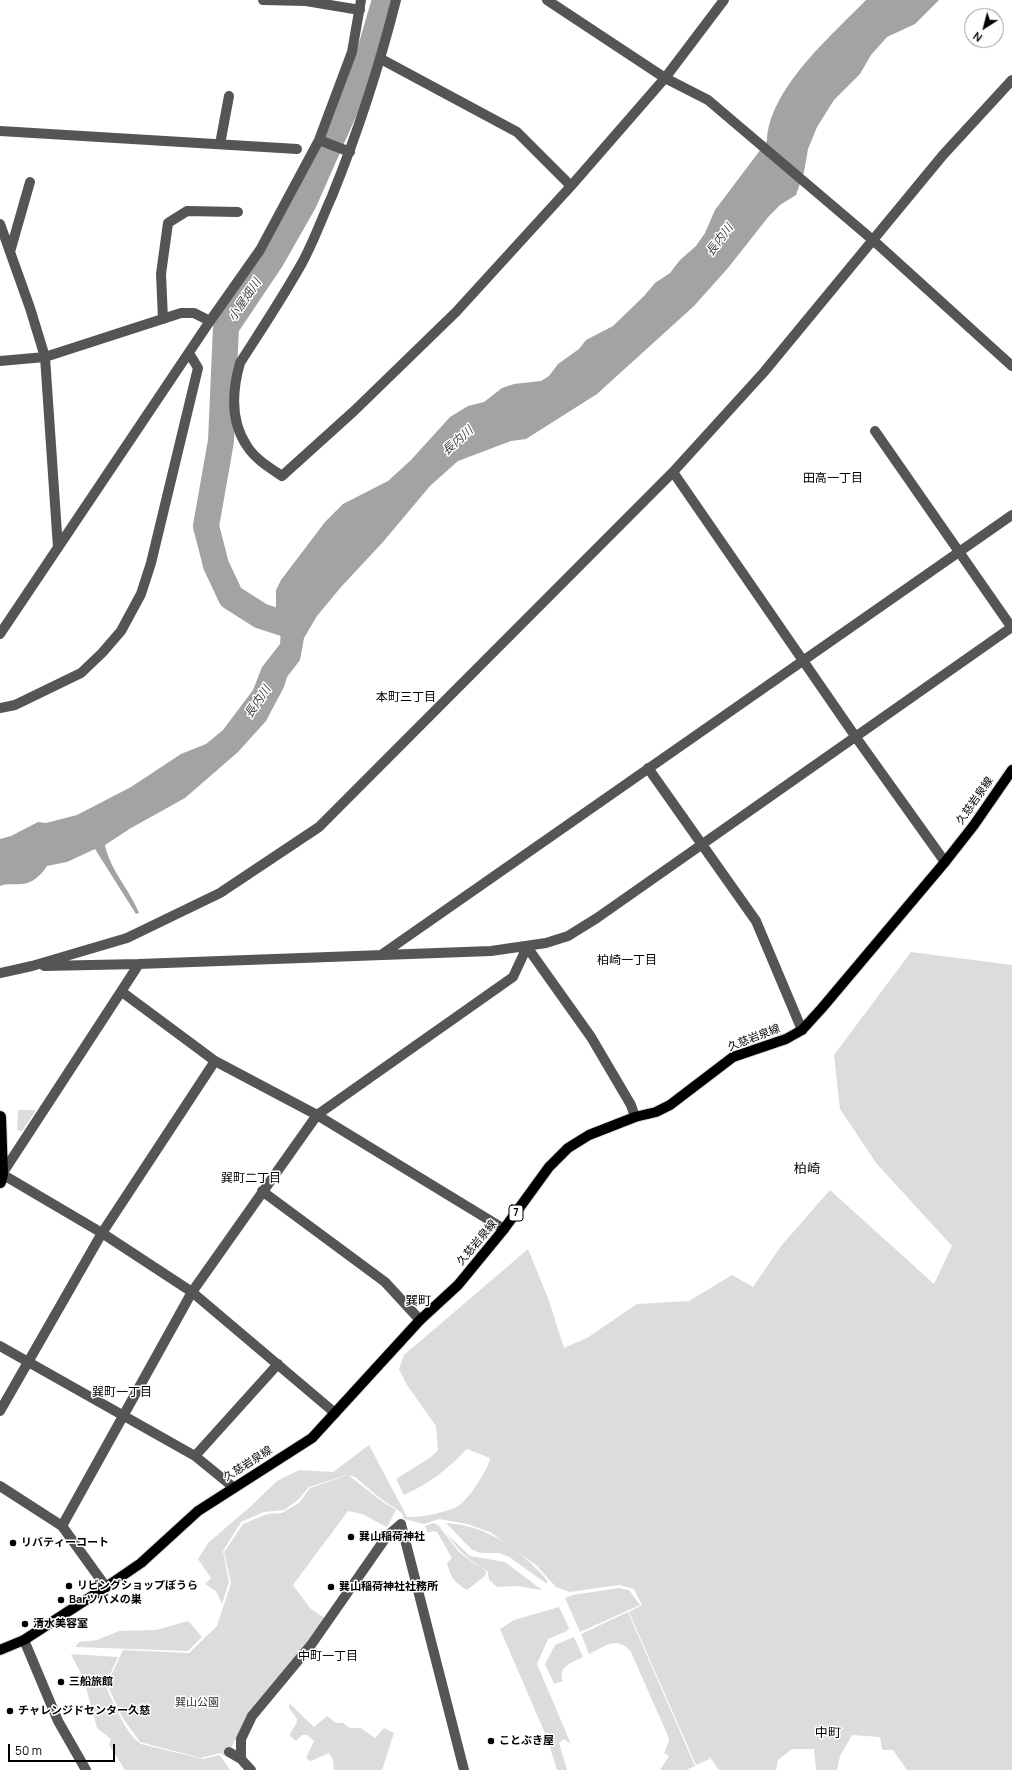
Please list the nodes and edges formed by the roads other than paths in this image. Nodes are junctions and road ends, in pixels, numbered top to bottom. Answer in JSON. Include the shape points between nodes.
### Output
{"nodes":[{"id":1,"x":263,"y":0,"type":"edge"},
{"id":2,"x":396,"y":0,"type":"edge"},
{"id":3,"x":547,"y":0,"type":"edge"},
{"id":4,"x":724,"y":0,"type":"edge"},
{"id":5,"x":360,"y":5,"type":"edge"},
{"id":6,"x":381,"y":59,"type":"junction"},
{"id":7,"x":665,"y":78,"type":"junction"},
{"id":8,"x":1012,"y":80,"type":"edge"},
{"id":9,"x":229,"y":96,"type":"dead end"},
{"id":10,"x":0,"y":131,"type":"edge"},
{"id":11,"x":322,"y":141,"type":"junction"},
{"id":12,"x":220,"y":144,"type":"junction"},
{"id":13,"x":297,"y":149,"type":"dead end"},
{"id":14,"x":347,"y":151,"type":"junction"},
{"id":15,"x":30,"y":182,"type":"dead end"},
{"id":16,"x":572,"y":186,"type":"junction"},
{"id":17,"x":238,"y":212,"type":"dead end"},
{"id":18,"x":0,"y":224,"type":"edge"},
{"id":19,"x":2,"y":234,"type":"edge"},
{"id":20,"x":874,"y":241,"type":"junction"},
{"id":21,"x":10,"y":252,"type":"junction"},
{"id":22,"x":163,"y":319,"type":"junction"},
{"id":23,"x":210,"y":321,"type":"junction"},
{"id":24,"x":189,"y":353,"type":"junction"},
{"id":25,"x":45,"y":357,"type":"junction"},
{"id":26,"x":0,"y":361,"type":"edge"},
{"id":27,"x":1012,"y":366,"type":"edge"},
{"id":28,"x":875,"y":431,"type":"dead end"},
{"id":29,"x":673,"y":472,"type":"junction"},
{"id":30,"x":1012,"y":515,"type":"edge"},
{"id":31,"x":58,"y":548,"type":"junction"},
{"id":32,"x":958,"y":552,"type":"junction"},
{"id":33,"x":1012,"y":628,"type":"edge"},
{"id":34,"x":0,"y":634,"type":"edge"},
{"id":35,"x":803,"y":660,"type":"junction"},
{"id":36,"x":0,"y":708,"type":"edge"},
{"id":37,"x":855,"y":736,"type":"junction"},
{"id":38,"x":648,"y":768,"type":"junction"},
{"id":39,"x":1012,"y":770,"type":"edge"},
{"id":40,"x":701,"y":845,"type":"junction"},
{"id":41,"x":945,"y":862,"type":"junction"},
{"id":42,"x":527,"y":947,"type":"junction"},
{"id":43,"x":381,"y":955,"type":"junction"},
{"id":44,"x":139,"y":964,"type":"junction"},
{"id":45,"x":32,"y":966,"type":"junction"},
{"id":46,"x":0,"y":973,"type":"edge"},
{"id":47,"x":122,"y":992,"type":"junction"},
{"id":48,"x":802,"y":1030,"type":"junction"},
{"id":49,"x":215,"y":1062,"type":"junction"},
{"id":50,"x":317,"y":1115,"type":"junction"},
{"id":51,"x":0,"y":1117,"type":"edge"},
{"id":52,"x":635,"y":1117,"type":"junction"},
{"id":53,"x":1,"y":1178,"type":"edge"},
{"id":54,"x":262,"y":1191,"type":"junction"},
{"id":55,"x":504,"y":1229,"type":"junction"},
{"id":56,"x":102,"y":1233,"type":"junction"},
{"id":57,"x":192,"y":1292,"type":"junction"},
{"id":58,"x":420,"y":1320,"type":"junction"},
{"id":59,"x":0,"y":1346,"type":"edge"},
{"id":60,"x":28,"y":1361,"type":"junction"},
{"id":61,"x":278,"y":1364,"type":"junction"},
{"id":62,"x":0,"y":1411,"type":"edge"},
{"id":63,"x":335,"y":1413,"type":"junction"},
{"id":64,"x":124,"y":1414,"type":"junction"},
{"id":65,"x":195,"y":1456,"type":"junction"},
{"id":66,"x":0,"y":1486,"type":"edge"},
{"id":67,"x":234,"y":1487,"type":"junction"},
{"id":68,"x":62,"y":1526,"type":"junction"},
{"id":69,"x":106,"y":1587,"type":"junction"},
{"id":70,"x":24,"y":1640,"type":"junction"},
{"id":71,"x":0,"y":1650,"type":"edge"},
{"id":72,"x":229,"y":1752,"type":"dead end"},
{"id":73,"x":241,"y":1759,"type":"junction"},
{"id":74,"x":86,"y":1770,"type":"edge"},
{"id":75,"x":251,"y":1770,"type":"edge"},
{"id":76,"x":464,"y":1770,"type":"edge"}],
"edges":[{"from":1,"to":5,"type":"street","via":[[306,0]]},
{"from":2,"to":6,"type":"street"},
{"from":3,"to":7,"type":"street"},
{"from":4,"to":7,"type":"street"},
{"from":5,"to":11,"type":"street","via":[[352,52]]},
{"from":6,"to":14,"type":"street"},
{"from":6,"to":16,"type":"street","via":[[517,132]]},
{"from":7,"to":16,"type":"street"},
{"from":7,"to":20,"type":"street","via":[[708,100]]},
{"from":8,"to":20,"type":"street","via":[[943,155]]},
{"from":9,"to":12,"type":"street"},
{"from":10,"to":12,"type":"street"},
{"from":11,"to":14,"type":"street"},
{"from":11,"to":23,"type":"street","via":[[260,250]]},
{"from":12,"to":13,"type":"street"},
{"from":14,"to":16,"type":"street","via":[[308,252],[240,364],[235,382],[236,418],[247,447],[282,476],[456,312]]},
{"from":15,"to":21,"type":"street"},
{"from":17,"to":22,"type":"street","via":[[187,211],[168,223],[161,274]]},
{"from":18,"to":19,"type":"street"},
{"from":19,"to":21,"type":"street"},
{"from":20,"to":27,"type":"street"},
{"from":20,"to":29,"type":"street","via":[[764,372]]},
{"from":21,"to":25,"type":"street"},
{"from":22,"to":23,"type":"street","via":[[180,313],[194,313]]},
{"from":22,"to":25,"type":"street"},
{"from":23,"to":24,"type":"street"},
{"from":24,"to":31,"type":"street"},
{"from":24,"to":36,"type":"street","via":[[198,368],[141,594],[121,631],[81,673],[15,705]]},
{"from":25,"to":26,"type":"street"},
{"from":25,"to":31,"type":"street"},
{"from":28,"to":32,"type":"street"},
{"from":29,"to":35,"type":"street"},
{"from":29,"to":45,"type":"street","via":[[319,826],[213,896],[127,938]]},
{"from":30,"to":32,"type":"street"},
{"from":31,"to":34,"type":"street"},
{"from":32,"to":33,"type":"street"},
{"from":32,"to":35,"type":"street"},
{"from":33,"to":37,"type":"street"},
{"from":35,"to":37,"type":"street"},
{"from":35,"to":38,"type":"street"},
{"from":37,"to":40,"type":"street"},
{"from":37,"to":41,"type":"street"},
{"from":38,"to":40,"type":"street"},
{"from":38,"to":43,"type":"street"},
{"from":39,"to":41,"type":"main road","name":"久慈岩泉線","number":"7"},
{"from":40,"to":42,"type":"street","via":[[568,936]]},
{"from":40,"to":48,"type":"street","via":[[756,921]]},
{"from":41,"to":48,"type":"main road","name":"久慈岩泉線","number":"7"},
{"from":42,"to":43,"type":"street"},
{"from":42,"to":50,"type":"street","via":[[513,977]]},
{"from":42,"to":52,"type":"street","via":[[591,1037],[631,1105]]},
{"from":43,"to":44,"type":"street"},
{"from":44,"to":45,"type":"street"},
{"from":44,"to":47,"type":"street"},
{"from":45,"to":46,"type":"street"},
{"from":47,"to":49,"type":"street"},
{"from":47,"to":53,"type":"street"},
{"from":48,"to":52,"type":"main road","name":"久慈岩泉線","number":"7","via":[[786,1039],[733,1057],[670,1105],[656,1112]]},
{"from":49,"to":50,"type":"street"},
{"from":49,"to":56,"type":"street"},
{"from":50,"to":54,"type":"street"},
{"from":50,"to":55,"type":"street"},
{"from":51,"to":53,"type":"highway"},
{"from":52,"to":55,"type":"main road","name":"久慈岩泉線","number":"7","via":[[589,1135],[568,1148],[549,1167]]},
{"from":53,"to":56,"type":"street"},
{"from":54,"to":57,"type":"street"},
{"from":54,"to":58,"type":"street","via":[[385,1282]]},
{"from":55,"to":58,"type":"main road","name":"久慈岩泉線","number":"7","via":[[458,1284]]},
{"from":56,"to":57,"type":"street"},
{"from":56,"to":60,"type":"street"},
{"from":57,"to":61,"type":"street"},
{"from":57,"to":64,"type":"street"},
{"from":58,"to":63,"type":"main road","name":"久慈岩泉線","number":"7"},
{"from":59,"to":60,"type":"street"},
{"from":60,"to":62,"type":"street"},
{"from":60,"to":64,"type":"street"},
{"from":61,"to":63,"type":"street"},
{"from":61,"to":65,"type":"street"},
{"from":63,"to":67,"type":"main road","name":"久慈岩泉線","number":"7","via":[[312,1438]]},
{"from":64,"to":65,"type":"street"},
{"from":64,"to":68,"type":"street"},
{"from":65,"to":67,"type":"street"},
{"from":66,"to":68,"type":"street"},
{"from":67,"to":69,"type":"main road","name":"久慈岩泉線","number":"7","via":[[198,1511],[141,1563]]},
{"from":68,"to":69,"type":"street"},
{"from":69,"to":70,"type":"main road","name":"久慈岩泉線","number":"7"},
{"from":70,"to":71,"type":"main road","name":"久慈岩泉線","number":"7"},
{"from":70,"to":74,"type":"street","via":[[58,1721]]},
{"from":72,"to":73,"type":"street"},
{"from":73,"to":75,"type":"street"},
{"from":73,"to":76,"type":"street","via":[[241,1739],[252,1716],[311,1645],[387,1536],[401,1524]]}]}
